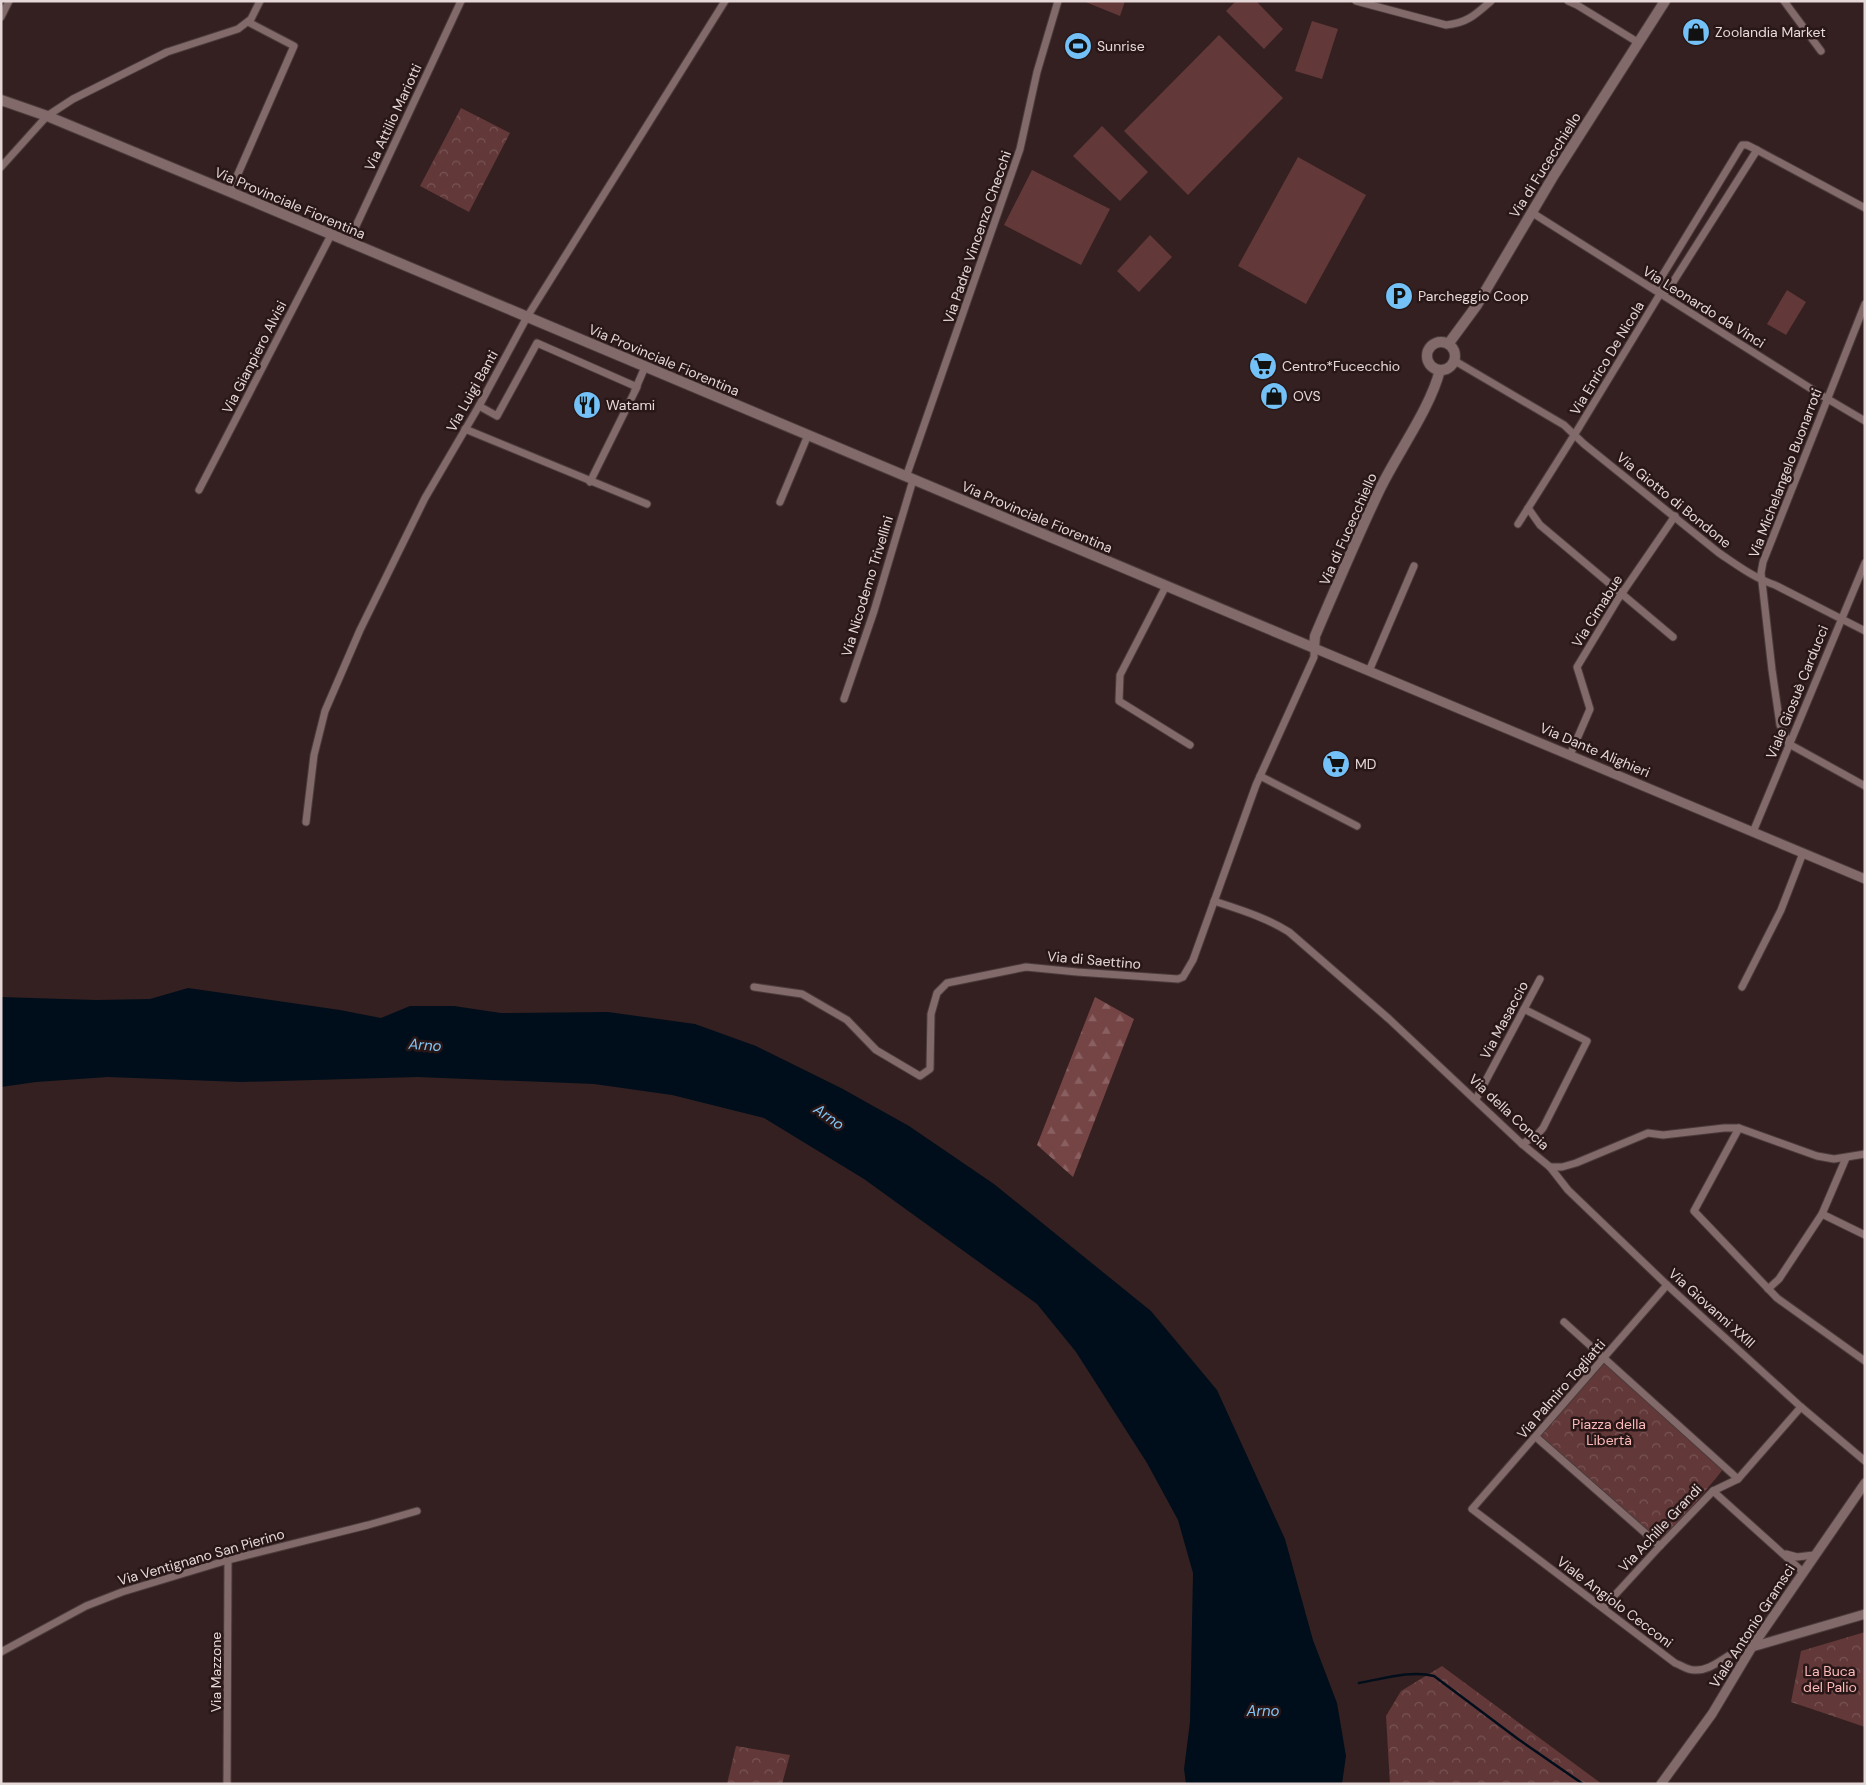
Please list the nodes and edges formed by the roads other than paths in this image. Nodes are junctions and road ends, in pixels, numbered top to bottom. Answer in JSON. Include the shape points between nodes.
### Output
{"nodes":[{"id":1,"x":9,"y":1,"type":"edge"},
{"id":2,"x":260,"y":1,"type":"edge"},
{"id":3,"x":461,"y":1,"type":"edge"},
{"id":4,"x":725,"y":1,"type":"edge"},
{"id":5,"x":1058,"y":1,"type":"edge"},
{"id":6,"x":1356,"y":1,"type":"edge"},
{"id":7,"x":1491,"y":1,"type":"edge"},
{"id":8,"x":1568,"y":1,"type":"edge"},
{"id":9,"x":1665,"y":1,"type":"edge"},
{"id":10,"x":1784,"y":1,"type":"edge"},
{"id":11,"x":1,"y":17,"type":"edge"},
{"id":12,"x":248,"y":22,"type":"junction"},
{"id":13,"x":1639,"y":43,"type":"junction"},
{"id":14,"x":1821,"y":51,"type":"dead end"},
{"id":15,"x":1,"y":100,"type":"edge"},
{"id":16,"x":47,"y":116,"type":"junction"},
{"id":17,"x":1757,"y":150,"type":"junction"},
{"id":18,"x":1,"y":167,"type":"edge"},
{"id":19,"x":230,"y":192,"type":"junction"},
{"id":20,"x":1865,"y":208,"type":"edge"},
{"id":21,"x":1531,"y":212,"type":"junction"},
{"id":22,"x":331,"y":235,"type":"junction"},
{"id":23,"x":348,"y":243,"type":"junction"},
{"id":24,"x":1660,"y":294,"type":"junction"},
{"id":25,"x":1865,"y":304,"type":"edge"},
{"id":26,"x":527,"y":317,"type":"junction"},
{"id":27,"x":1449,"y":343,"type":"junction"},
{"id":28,"x":1455,"y":361,"type":"junction"},
{"id":29,"x":646,"y":367,"type":"junction"},
{"id":30,"x":1440,"y":370,"type":"junction"},
{"id":31,"x":637,"y":387,"type":"junction"},
{"id":32,"x":1827,"y":399,"type":"junction"},
{"id":33,"x":479,"y":406,"type":"junction"},
{"id":34,"x":1865,"y":421,"type":"edge"},
{"id":35,"x":465,"y":429,"type":"junction"},
{"id":36,"x":808,"y":435,"type":"junction"},
{"id":37,"x":1574,"y":435,"type":"junction"},
{"id":38,"x":909,"y":478,"type":"junction"},
{"id":39,"x":590,"y":482,"type":"junction"},
{"id":40,"x":199,"y":490,"type":"dead end"},
{"id":41,"x":780,"y":502,"type":"dead end"},
{"id":42,"x":647,"y":504,"type":"dead end"},
{"id":43,"x":1528,"y":508,"type":"junction"},
{"id":44,"x":1675,"y":516,"type":"junction"},
{"id":45,"x":1518,"y":524,"type":"dead end"},
{"id":46,"x":1865,"y":563,"type":"edge"},
{"id":47,"x":1414,"y":566,"type":"dead end"},
{"id":48,"x":1762,"y":581,"type":"junction"},
{"id":49,"x":1166,"y":586,"type":"junction"},
{"id":50,"x":1622,"y":594,"type":"junction"},
{"id":51,"x":1841,"y":619,"type":"junction"},
{"id":52,"x":1865,"y":632,"type":"edge"},
{"id":53,"x":1673,"y":637,"type":"dead end"},
{"id":54,"x":1314,"y":648,"type":"junction"},
{"id":55,"x":1369,"y":671,"type":"junction"},
{"id":56,"x":844,"y":699,"type":"dead end"},
{"id":57,"x":1789,"y":744,"type":"junction"},
{"id":58,"x":1190,"y":745,"type":"dead end"},
{"id":59,"x":1570,"y":755,"type":"junction"},
{"id":60,"x":1260,"y":776,"type":"junction"},
{"id":61,"x":1865,"y":786,"type":"edge"},
{"id":62,"x":306,"y":822,"type":"dead end"},
{"id":63,"x":1357,"y":826,"type":"dead end"},
{"id":64,"x":1753,"y":832,"type":"junction"},
{"id":65,"x":1803,"y":853,"type":"junction"},
{"id":66,"x":1865,"y":879,"type":"edge"},
{"id":67,"x":1214,"y":901,"type":"junction"},
{"id":68,"x":1540,"y":979,"type":"dead end"},
{"id":69,"x":754,"y":987,"type":"dead end"},
{"id":70,"x":1742,"y":987,"type":"dead end"},
{"id":71,"x":1524,"y":1009,"type":"junction"},
{"id":72,"x":1476,"y":1099,"type":"junction"},
{"id":73,"x":1739,"y":1128,"type":"junction"},
{"id":74,"x":1522,"y":1144,"type":"junction"},
{"id":75,"x":1865,"y":1154,"type":"edge"},
{"id":76,"x":1846,"y":1158,"type":"junction"},
{"id":77,"x":1550,"y":1167,"type":"junction"},
{"id":78,"x":1822,"y":1214,"type":"junction"},
{"id":79,"x":1865,"y":1235,"type":"edge"},
{"id":80,"x":1668,"y":1285,"type":"junction"},
{"id":81,"x":1768,"y":1289,"type":"junction"},
{"id":82,"x":1564,"y":1322,"type":"dead end"},
{"id":83,"x":1604,"y":1358,"type":"junction"},
{"id":84,"x":1865,"y":1361,"type":"edge"},
{"id":85,"x":1801,"y":1407,"type":"junction"},
{"id":86,"x":1536,"y":1437,"type":"junction"},
{"id":87,"x":1865,"y":1461,"type":"edge"},
{"id":88,"x":1738,"y":1479,"type":"junction"},
{"id":89,"x":1865,"y":1483,"type":"edge"},
{"id":90,"x":1713,"y":1491,"type":"junction"},
{"id":91,"x":1472,"y":1510,"type":"joint"},
{"id":92,"x":417,"y":1511,"type":"dead end"},
{"id":93,"x":1660,"y":1546,"type":"junction"},
{"id":94,"x":1783,"y":1554,"type":"junction"},
{"id":95,"x":1814,"y":1555,"type":"junction"},
{"id":96,"x":228,"y":1560,"type":"junction"},
{"id":97,"x":1802,"y":1572,"type":"junction"},
{"id":98,"x":1603,"y":1608,"type":"junction"},
{"id":99,"x":1865,"y":1614,"type":"edge"},
{"id":100,"x":1752,"y":1647,"type":"junction"},
{"id":101,"x":1,"y":1652,"type":"edge"},
{"id":102,"x":227,"y":1784,"type":"edge"},
{"id":103,"x":1660,"y":1784,"type":"edge"}],
"edges":[{"from":1,"to":11,"type":"street"},
{"from":2,"to":12,"type":"street"},
{"from":3,"to":23,"type":"street","name":"Via Attilio Mariotti"},
{"from":4,"to":26,"type":"street","name":"Via Luigi Banti"},
{"from":5,"to":38,"type":"street","name":"Via Padre Vincenzo Checchi","via":[[1037,72],[1020,149]]},
{"from":6,"to":7,"type":"street","via":[[1446,26],[1470,19]]},
{"from":8,"to":13,"type":"street"},
{"from":9,"to":13,"type":"main road","name":"Via di Fucecchiello"},
{"from":10,"to":14,"type":"street"},
{"from":12,"to":16,"type":"street","via":[[238,29],[166,52],[73,99]]},
{"from":12,"to":19,"type":"street","via":[[294,46]]},
{"from":13,"to":21,"type":"main road","name":"Via di Fucecchiello"},
{"from":15,"to":16,"type":"main road","name":"Via Provinciale Fiorentina"},
{"from":16,"to":18,"type":"street"},
{"from":16,"to":19,"type":"main road","name":"Via Provinciale Fiorentina"},
{"from":17,"to":20,"type":"street"},
{"from":17,"to":24,"type":"street","via":[[1668,290]]},
{"from":17,"to":24,"type":"street","via":[[1742,145],[1656,286]]},
{"from":19,"to":22,"type":"main road","name":"Via Provinciale Fiorentina"},
{"from":21,"to":24,"type":"street","name":"Via Leonardo da Vinci"},
{"from":21,"to":27,"type":"main road","name":"Via di Fucecchiello","via":[[1477,305]]},
{"from":22,"to":23,"type":"main road","name":"Via Provinciale Fiorentina"},
{"from":22,"to":40,"type":"street","name":"Via Gianpiero Alvisi"},
{"from":23,"to":26,"type":"main road","name":"Via Provinciale Fiorentina"},
{"from":24,"to":32,"type":"street","name":"Via Leonardo da Vinci"},
{"from":24,"to":37,"type":"street","name":"Via Enrico De Nicola"},
{"from":25,"to":32,"type":"street","name":"Via Michelangelo Buonarroti"},
{"from":26,"to":29,"type":"main road","name":"Via Provinciale Fiorentina"},
{"from":26,"to":33,"type":"street","name":"Via Luigi Banti"},
{"from":27,"to":28,"type":"main road","via":[[1456,353]]},
{"from":27,"to":30,"type":"main road","via":[[1436,342],[1428,352],[1428,361]]},
{"from":28,"to":30,"type":"main road","via":[[1449,368]]},
{"from":28,"to":37,"type":"street","name":"Via Giotto di Bondone","via":[[1564,425]]},
{"from":29,"to":31,"type":"street"},
{"from":29,"to":36,"type":"main road","name":"Via Provinciale Fiorentina"},
{"from":30,"to":54,"type":"main road","name":"Via di Fucecchiello","via":[[1424,408],[1380,488],[1315,636]]},
{"from":31,"to":33,"type":"street","via":[[537,344],[497,416]]},
{"from":31,"to":39,"type":"street"},
{"from":32,"to":34,"type":"street","name":"Via Leonardo da Vinci"},
{"from":32,"to":48,"type":"street","name":"Via Michelangelo Buonarroti","via":[[1763,562]]},
{"from":33,"to":35,"type":"street","name":"Via Luigi Banti"},
{"from":35,"to":39,"type":"street"},
{"from":35,"to":62,"type":"street","name":"Via Luigi Banti","via":[[425,498],[360,630],[325,711],[314,755]]},
{"from":36,"to":38,"type":"main road","name":"Via Provinciale Fiorentina"},
{"from":36,"to":41,"type":"street"},
{"from":37,"to":43,"type":"street"},
{"from":37,"to":44,"type":"street","name":"Via Giotto di Bondone"},
{"from":38,"to":49,"type":"main road","name":"Via Provinciale Fiorentina"},
{"from":38,"to":56,"type":"street","name":"Via Nicodemo Trivellini","via":[[874,611]]},
{"from":39,"to":42,"type":"street"},
{"from":43,"to":45,"type":"street"},
{"from":43,"to":50,"type":"street","via":[[1540,525]]},
{"from":44,"to":48,"type":"street","name":"Via Giotto di Bondone","via":[[1719,553]]},
{"from":44,"to":50,"type":"street","name":"Via Cimabue"},
{"from":46,"to":51,"type":"street","name":"Viale Giosuè Carducci"},
{"from":47,"to":55,"type":"street"},
{"from":48,"to":51,"type":"street","name":"Via Giotto di Bondone"},
{"from":48,"to":57,"type":"street","name":"Via Michelangelo Buonarroti","via":[[1780,725]]},
{"from":49,"to":54,"type":"main road","name":"Via Provinciale Fiorentina"},
{"from":49,"to":58,"type":"street","via":[[1120,675],[1119,701]]},
{"from":50,"to":53,"type":"street"},
{"from":50,"to":59,"type":"street","name":"Via Cimabue","via":[[1577,667],[1590,709]]},
{"from":51,"to":52,"type":"street","name":"Via Giotto di Bondone"},
{"from":51,"to":57,"type":"street","name":"Viale Giosuè Carducci"},
{"from":54,"to":55,"type":"street","name":"Via Dante Alighieri"},
{"from":54,"to":60,"type":"street","name":"Via di Saettino","via":[[1314,657]]},
{"from":55,"to":59,"type":"street","name":"Via Dante Alighieri"},
{"from":57,"to":61,"type":"street"},
{"from":57,"to":64,"type":"street","name":"Viale Giosuè Carducci"},
{"from":59,"to":64,"type":"street","name":"Via Dante Alighieri"},
{"from":60,"to":63,"type":"street"},
{"from":60,"to":67,"type":"street","name":"Via di Saettino"},
{"from":64,"to":65,"type":"street","name":"Via Dante Alighieri"},
{"from":65,"to":66,"type":"street","name":"Via Dante Alighieri"},
{"from":65,"to":70,"type":"street","via":[[1781,910]]},
{"from":67,"to":69,"type":"street","name":"Via di Saettino","via":[[1189,970],[1178,979],[1026,967],[947,983],[937,993],[931,1014],[930,1069],[920,1076],[876,1050],[848,1020],[802,994]]},
{"from":67,"to":72,"type":"street","name":"Via della Concia","via":[[1257,914],[1289,932]]},
{"from":68,"to":71,"type":"street","name":"Via Masaccio"},
{"from":71,"to":72,"type":"street","name":"Via Masaccio"},
{"from":71,"to":74,"type":"street","via":[[1586,1041],[1543,1128],[1537,1136]]},
{"from":72,"to":74,"type":"street","name":"Via della Concia"},
{"from":73,"to":76,"type":"street","name":"Via della Concia","via":[[1817,1156]]},
{"from":73,"to":77,"type":"street","name":"Via della Concia","via":[[1663,1135],[1648,1133],[1576,1163]]},
{"from":73,"to":81,"type":"street","via":[[1694,1212]]},
{"from":74,"to":77,"type":"street","name":"Via della Concia"},
{"from":75,"to":76,"type":"street","name":"Via della Concia"},
{"from":76,"to":78,"type":"street"},
{"from":77,"to":80,"type":"street","name":"Via Giovanni XXIII","via":[[1568,1190]]},
{"from":78,"to":79,"type":"street"},
{"from":78,"to":81,"type":"street","via":[[1779,1279]]},
{"from":80,"to":83,"type":"street","name":"Via Palmiro Togliatti"},
{"from":80,"to":85,"type":"street","name":"Via Giovanni XXIII"},
{"from":81,"to":84,"type":"street"},
{"from":82,"to":83,"type":"street"},
{"from":83,"to":86,"type":"street","name":"Via Palmiro Togliatti"},
{"from":83,"to":88,"type":"street"},
{"from":85,"to":87,"type":"street","name":"Via Giovanni XXIII"},
{"from":85,"to":88,"type":"street","name":"Via Achille Grandi"},
{"from":86,"to":91,"type":"street","name":"Via Palmiro Togliatti"},
{"from":86,"to":93,"type":"street"},
{"from":88,"to":90,"type":"street","name":"Via Achille Grandi"},
{"from":89,"to":95,"type":"street","name":"Viale Antonio Gramsci"},
{"from":90,"to":93,"type":"street","name":"Via Achille Grandi"},
{"from":90,"to":94,"type":"street"},
{"from":91,"to":98,"type":"street","name":"Viale Angiolo Cecconi"},
{"from":92,"to":96,"type":"street","name":"Via Ventignano San Pierino"},
{"from":93,"to":98,"type":"street","name":"Via Achille Grandi"},
{"from":94,"to":95,"type":"street","via":[[1797,1557]]},
{"from":94,"to":97,"type":"street"},
{"from":95,"to":97,"type":"street","name":"Viale Antonio Gramsci"},
{"from":96,"to":101,"type":"street","name":"Via Ventignano San Pierino","via":[[86,1606]]},
{"from":96,"to":102,"type":"street","name":"Via Mazzone"},
{"from":97,"to":100,"type":"street","name":"Viale Antonio Gramsci"},
{"from":98,"to":100,"type":"street","name":"Viale Angiolo Cecconi","via":[[1675,1663],[1691,1670],[1702,1670],[1743,1647]]},
{"from":99,"to":100,"type":"street"},
{"from":100,"to":103,"type":"street","name":"Viale Antonio Gramsci","via":[[1712,1714]]}]}
